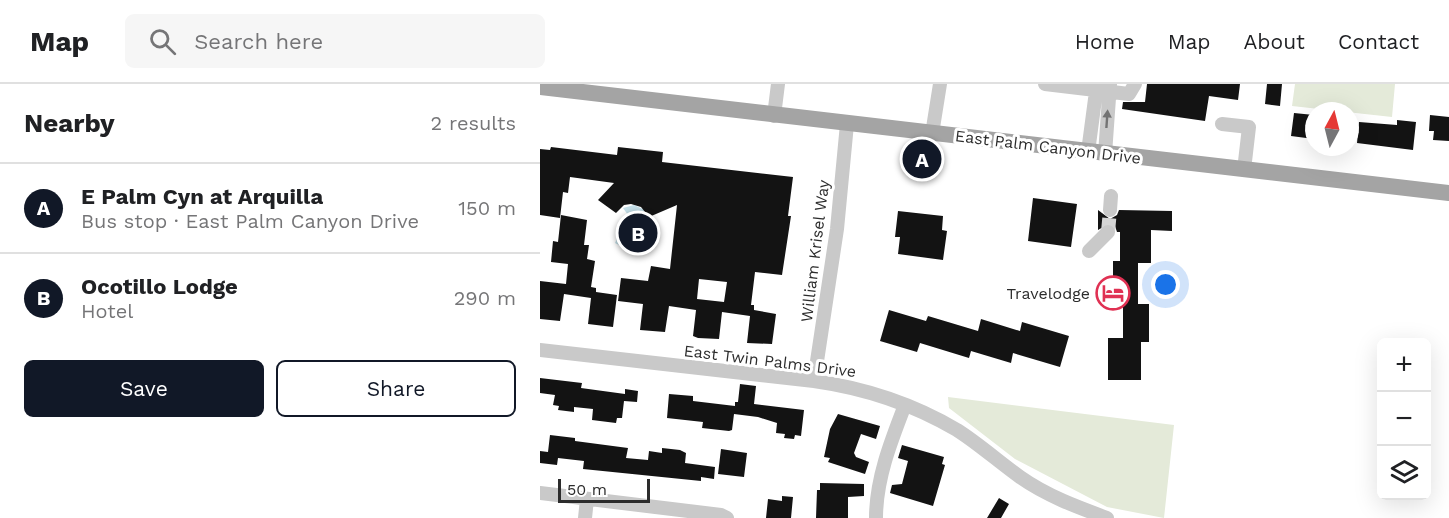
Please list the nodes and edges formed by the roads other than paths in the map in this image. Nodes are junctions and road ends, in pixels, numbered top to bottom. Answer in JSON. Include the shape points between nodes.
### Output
{"nodes":[{"id":1,"x":774,"y":84,"type":"edge"},
{"id":2,"x":940,"y":84,"type":"edge"},
{"id":3,"x":1045,"y":84,"type":"edge"},
{"id":4,"x":1135,"y":84,"type":"edge"},
{"id":5,"x":540,"y":87,"type":"edge"},
{"id":6,"x":1103,"y":87,"type":"edge"},
{"id":7,"x":774,"y":116,"type":"junction"},
{"id":8,"x":847,"y":124,"type":"junction"},
{"id":9,"x":1222,"y":124,"type":"dead end"},
{"id":10,"x":932,"y":134,"type":"junction"},
{"id":11,"x":1097,"y":153,"type":"junction"},
{"id":12,"x":1244,"y":170,"type":"junction"},
{"id":13,"x":1449,"y":193,"type":"edge"},
{"id":14,"x":1111,"y":196,"type":"dead end"},
{"id":15,"x":1110,"y":210,"type":"tunnel mouth"},
{"id":16,"x":1108,"y":232,"type":"tunnel mouth"},
{"id":17,"x":1089,"y":251,"type":"dead end"},
{"id":18,"x":540,"y":350,"type":"edge"},
{"id":19,"x":814,"y":381,"type":"junction"},
{"id":20,"x":905,"y":405,"type":"junction"},
{"id":21,"x":540,"y":493,"type":"edge"},
{"id":22,"x":587,"y":499,"type":"junction"},
{"id":23,"x":585,"y":518,"type":"edge"},
{"id":24,"x":727,"y":518,"type":"edge"},
{"id":25,"x":876,"y":518,"type":"edge"},
{"id":26,"x":1107,"y":518,"type":"edge"}],
"edges":[{"from":1,"to":7,"type":"street"},
{"from":2,"to":10,"type":"street"},
{"from":3,"to":6,"type":"street"},
{"from":4,"to":6,"type":"street","via":[[1129,94]]},
{"from":5,"to":7,"type":"main road","name":"East Palm Canyon Drive"},
{"from":6,"to":11,"type":"street"},
{"from":7,"to":8,"type":"main road","name":"East Palm Canyon Drive"},
{"from":8,"to":10,"type":"main road","name":"East Palm Canyon Drive"},
{"from":8,"to":19,"type":"street","name":"William Krisel Way","via":[[837,230]]},
{"from":9,"to":12,"type":"street","via":[[1249,127]]},
{"from":10,"to":11,"type":"main road","name":"East Palm Canyon Drive"},
{"from":11,"to":12,"type":"main road","name":"East Palm Canyon Drive"},
{"from":12,"to":13,"type":"main road","name":"East Palm Canyon Drive"},
{"from":14,"to":15,"type":"street"},
{"from":16,"to":17,"type":"street"},
{"from":18,"to":19,"type":"street","name":"East Twin Palms Drive"},
{"from":19,"to":20,"type":"street","name":"East Twin Palms Drive","via":[[853,387]]},
{"from":20,"to":25,"type":"street","via":[[885,464]]},
{"from":20,"to":26,"type":"street","name":"East Twin Palms Drive","via":[[957,430],[1022,479],[1061,501]]},
{"from":21,"to":22,"type":"street"},
{"from":22,"to":23,"type":"street"},
{"from":22,"to":24,"type":"street"}]}
